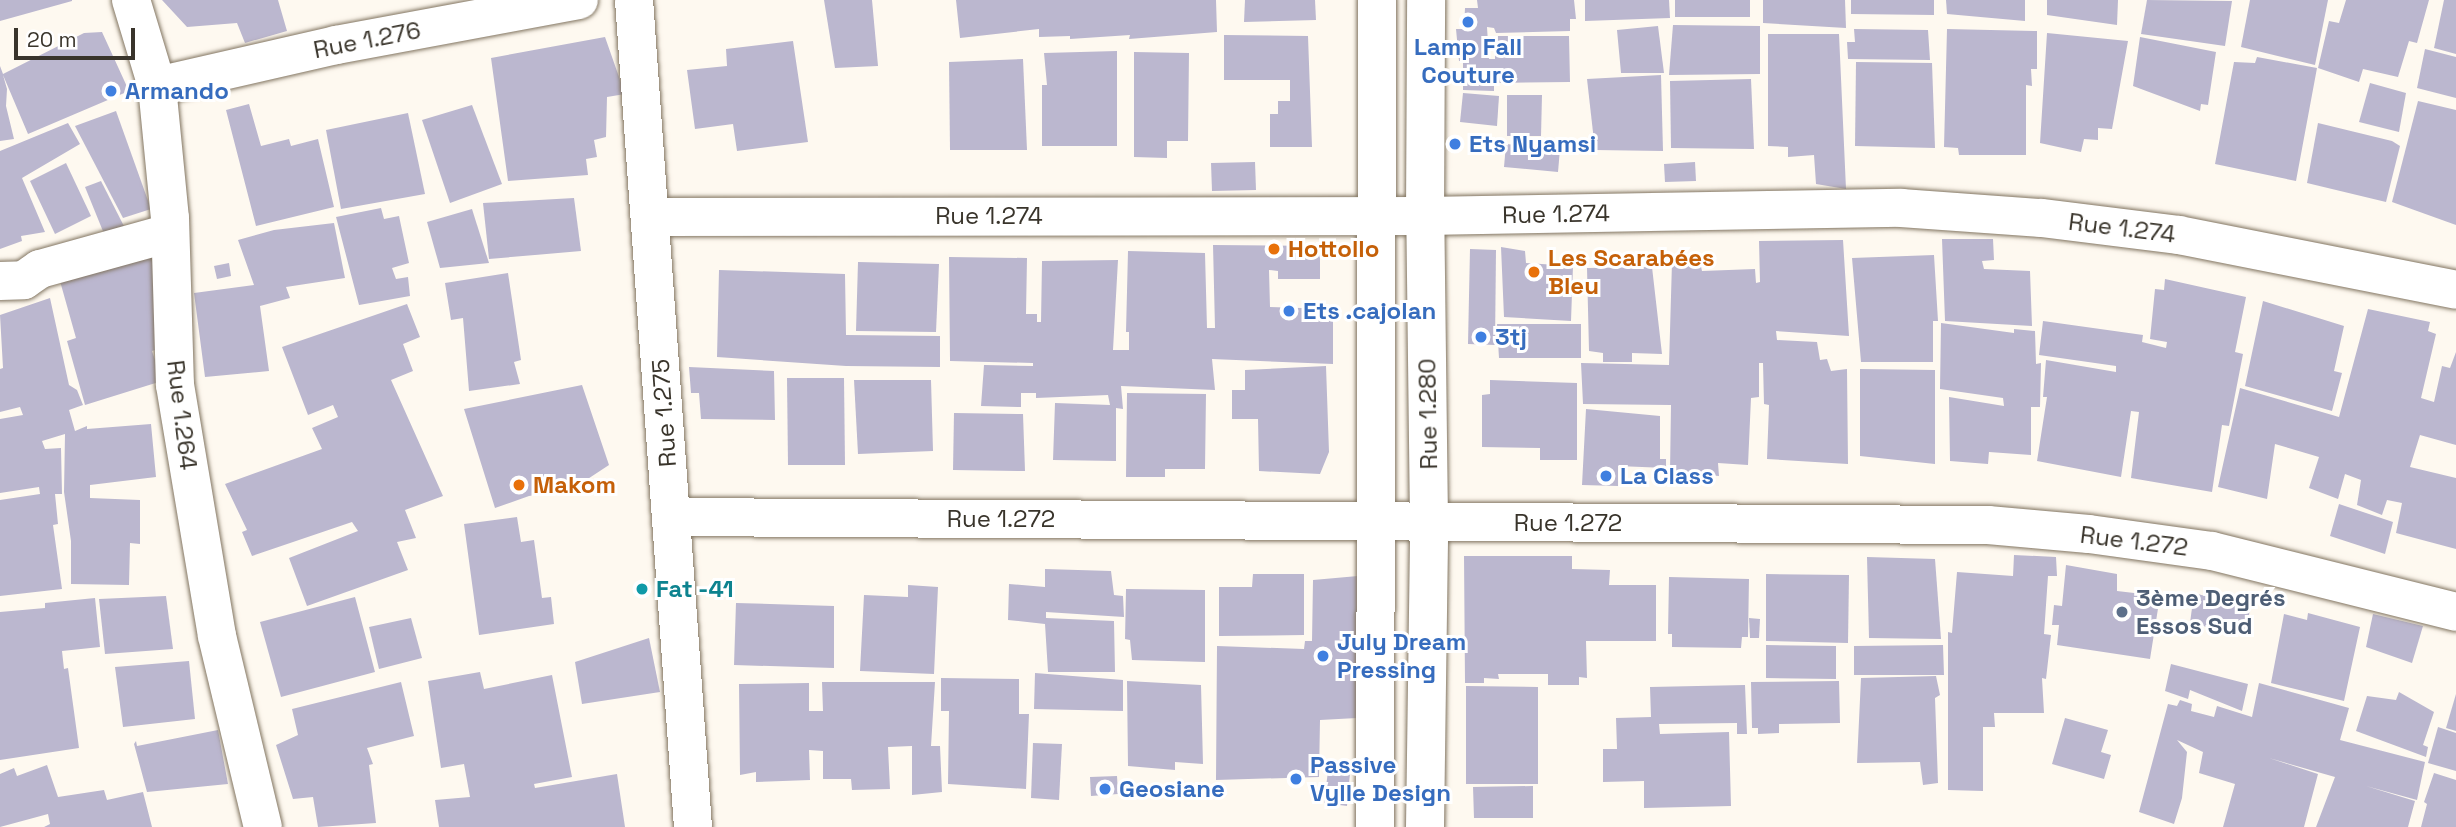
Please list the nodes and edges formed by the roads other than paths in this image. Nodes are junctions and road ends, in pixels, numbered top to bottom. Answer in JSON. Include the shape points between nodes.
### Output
{"nodes":[{"id":1,"x":131,"y":0,"type":"edge"},
{"id":2,"x":579,"y":0,"type":"edge"},
{"id":3,"x":634,"y":0,"type":"edge"},
{"id":4,"x":1377,"y":0,"type":"edge"},
{"id":5,"x":1426,"y":0,"type":"edge"},
{"id":6,"x":157,"y":86,"type":"junction"},
{"id":7,"x":1377,"y":215,"type":"junction"},
{"id":8,"x":650,"y":216,"type":"junction"},
{"id":9,"x":1425,"y":216,"type":"junction"},
{"id":10,"x":170,"y":233,"type":"junction"},
{"id":11,"x":0,"y":281,"type":"edge"},
{"id":12,"x":2456,"y":290,"type":"edge"},
{"id":13,"x":671,"y":517,"type":"junction"},
{"id":14,"x":1377,"y":521,"type":"junction"},
{"id":15,"x":1429,"y":522,"type":"junction"},
{"id":16,"x":2456,"y":612,"type":"edge"},
{"id":17,"x":263,"y":827,"type":"edge"},
{"id":18,"x":693,"y":827,"type":"edge"},
{"id":19,"x":1375,"y":827,"type":"edge"},
{"id":20,"x":1425,"y":827,"type":"edge"}],
"edges":[{"from":1,"to":6,"type":"street","name":"Rue 1.264"},
{"from":2,"to":6,"type":"street","name":"Rue 1.276","via":[[337,45]]},
{"from":3,"to":8,"type":"street","name":"Rue 1.275"},
{"from":4,"to":7,"type":"street","name":"Rue 1.280"},
{"from":5,"to":9,"type":"street","name":"Rue 1.280"},
{"from":6,"to":10,"type":"street","name":"Rue 1.264"},
{"from":7,"to":8,"type":"street","name":"Rue 1.274"},
{"from":7,"to":9,"type":"street","name":"Rue 1.274"},
{"from":7,"to":14,"type":"street","name":"Rue 1.280"},
{"from":8,"to":13,"type":"street","name":"Rue 1.275"},
{"from":9,"to":12,"type":"street","name":"Rue 1.274","via":[[1901,208],[2042,218],[2179,235]]},
{"from":9,"to":15,"type":"street","name":"Rue 1.280"},
{"from":10,"to":11,"type":"street","via":[[40,269],[24,280]]},
{"from":10,"to":17,"type":"street","name":"Rue 1.264","via":[[175,385],[217,636]]},
{"from":13,"to":14,"type":"street","name":"Rue 1.272"},
{"from":13,"to":18,"type":"street","name":"Rue 1.275"},
{"from":14,"to":15,"type":"street","name":"Rue 1.272"},
{"from":14,"to":19,"type":"street","name":"Rue 1.280"},
{"from":15,"to":16,"type":"street","name":"Rue 1.272","via":[[1989,526],[2051,531],[2211,551]]},
{"from":15,"to":20,"type":"street","name":"Rue 1.280"}]}
